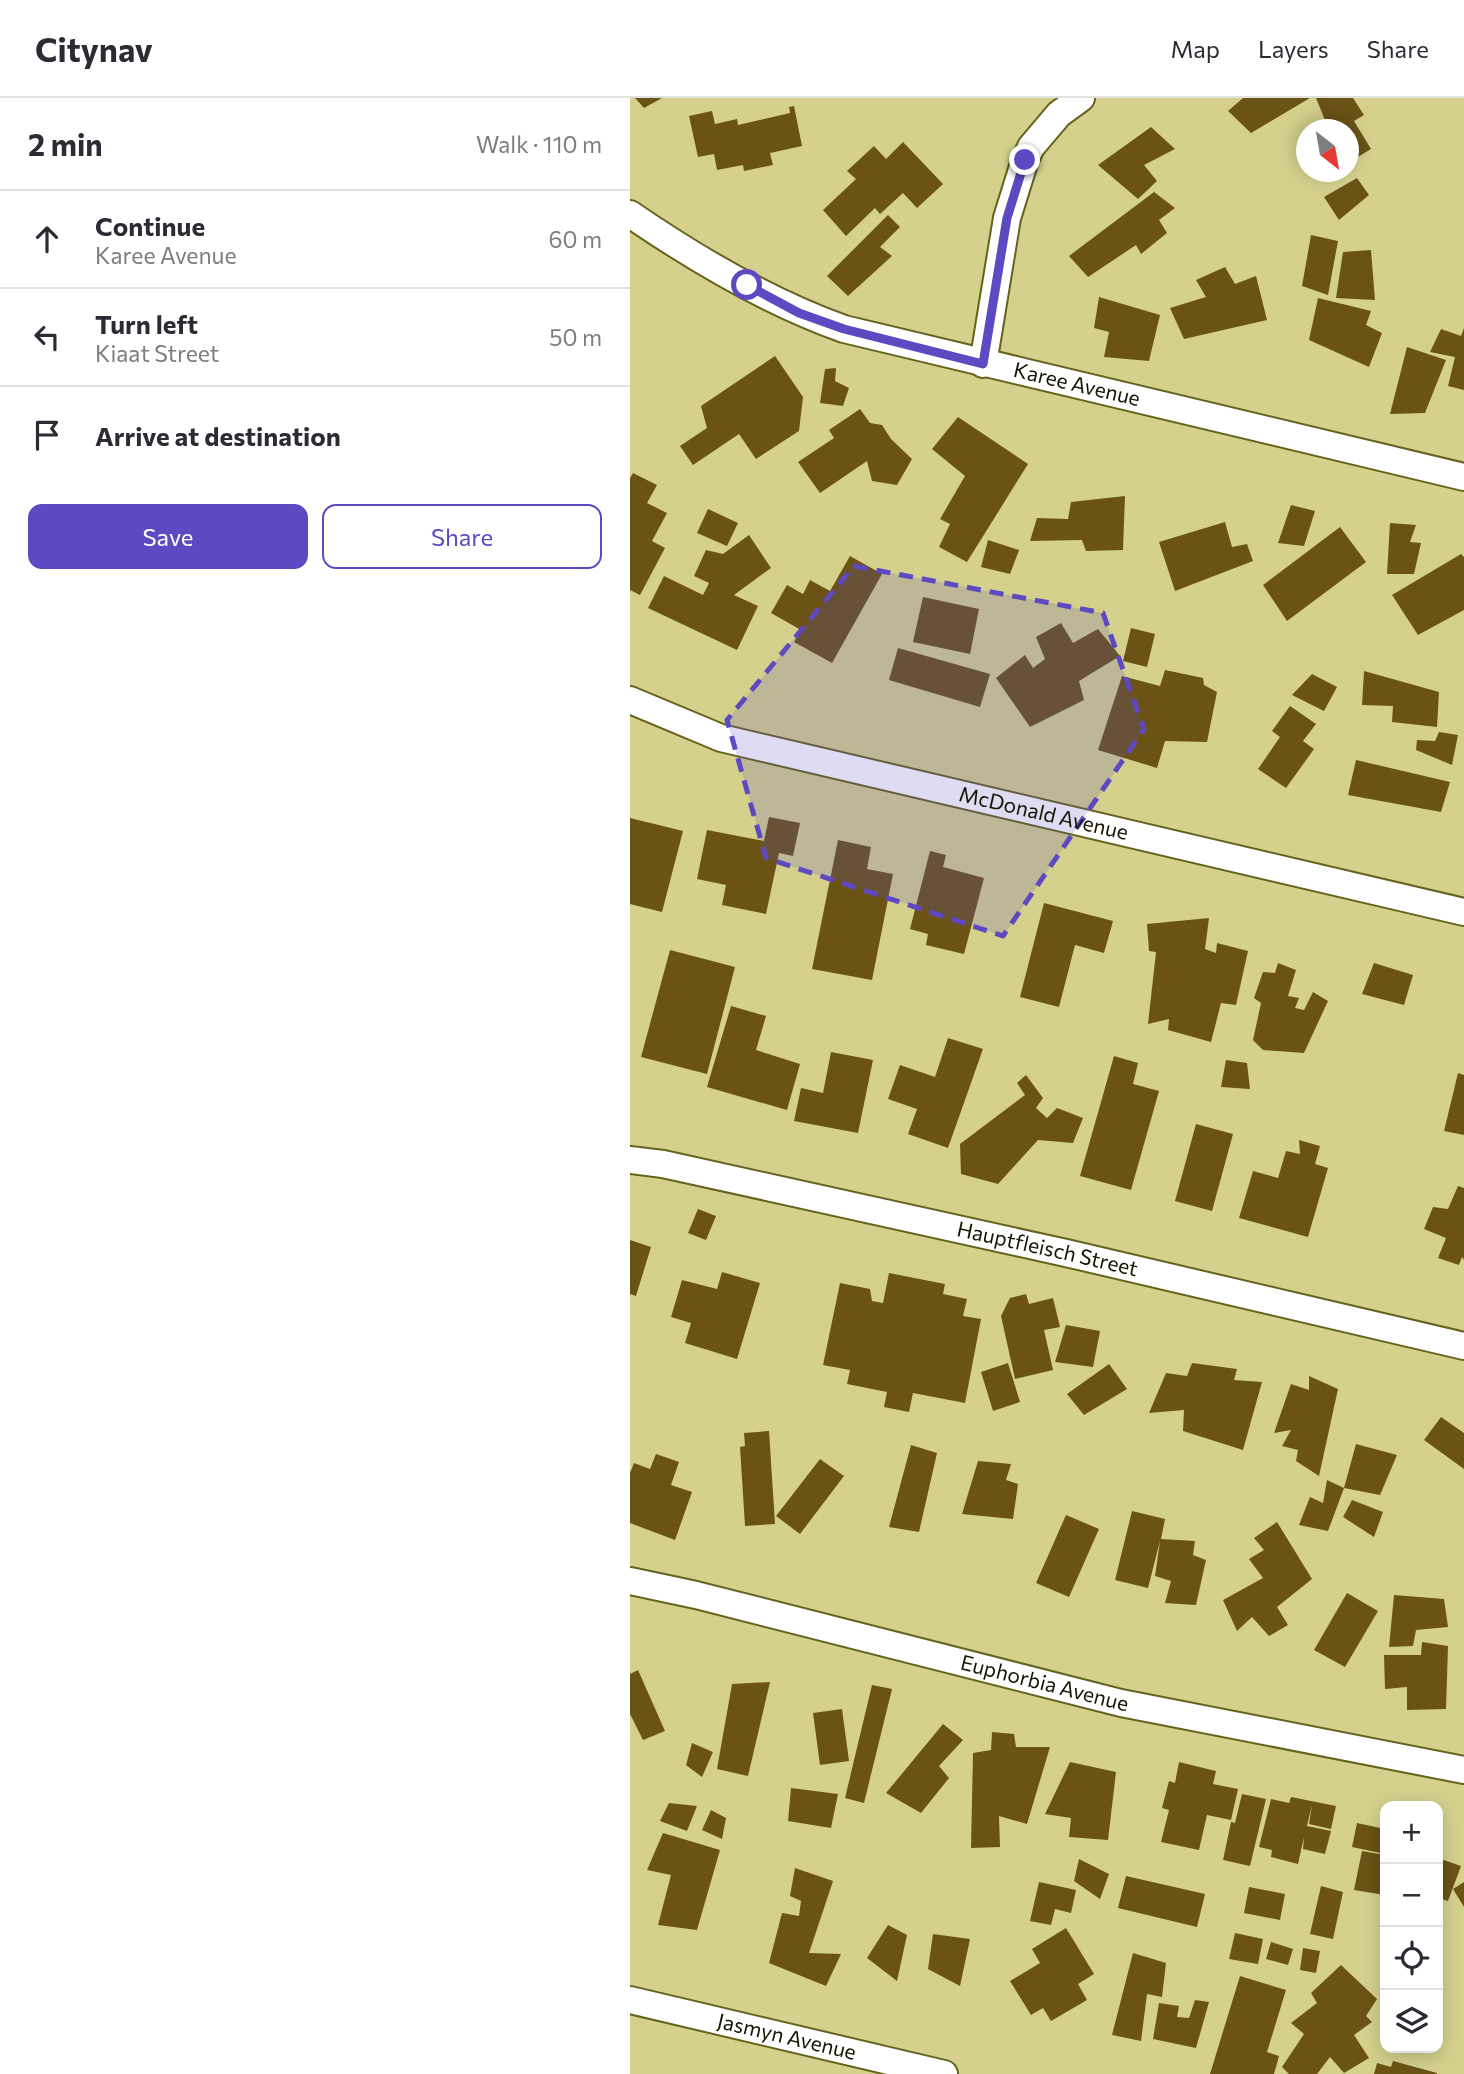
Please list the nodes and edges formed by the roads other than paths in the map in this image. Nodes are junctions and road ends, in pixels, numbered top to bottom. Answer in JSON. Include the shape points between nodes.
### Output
{"nodes":[{"id":1,"x":1081,"y":98,"type":"edge"},
{"id":2,"x":630,"y":214,"type":"edge"},
{"id":3,"x":983,"y":364,"type":"junction"},
{"id":4,"x":1464,"y":477,"type":"edge"},
{"id":5,"x":630,"y":700,"type":"edge"},
{"id":6,"x":1464,"y":912,"type":"edge"},
{"id":7,"x":630,"y":1160,"type":"edge"},
{"id":8,"x":1464,"y":1346,"type":"edge"},
{"id":9,"x":630,"y":1581,"type":"edge"},
{"id":10,"x":1464,"y":1770,"type":"edge"},
{"id":11,"x":630,"y":2000,"type":"edge"},
{"id":12,"x":944,"y":2074,"type":"edge"}],
"edges":[{"from":1,"to":3,"type":"street","via":[[1059,114],[1025,160],[1007,218]]},
{"from":2,"to":3,"type":"street","name":"Karee Avenue","via":[[799,313]]},
{"from":3,"to":4,"type":"street","name":"Karee Avenue"},
{"from":5,"to":6,"type":"street","name":"McDonald Avenue","via":[[721,738]]},
{"from":7,"to":8,"type":"street","name":"Hauptfleisch Street","via":[[1066,1253]]},
{"from":9,"to":10,"type":"street","name":"Euphorbia Avenue","via":[[1121,1703]]},
{"from":11,"to":12,"type":"street","name":"Jasmyn Avenue"}]}
